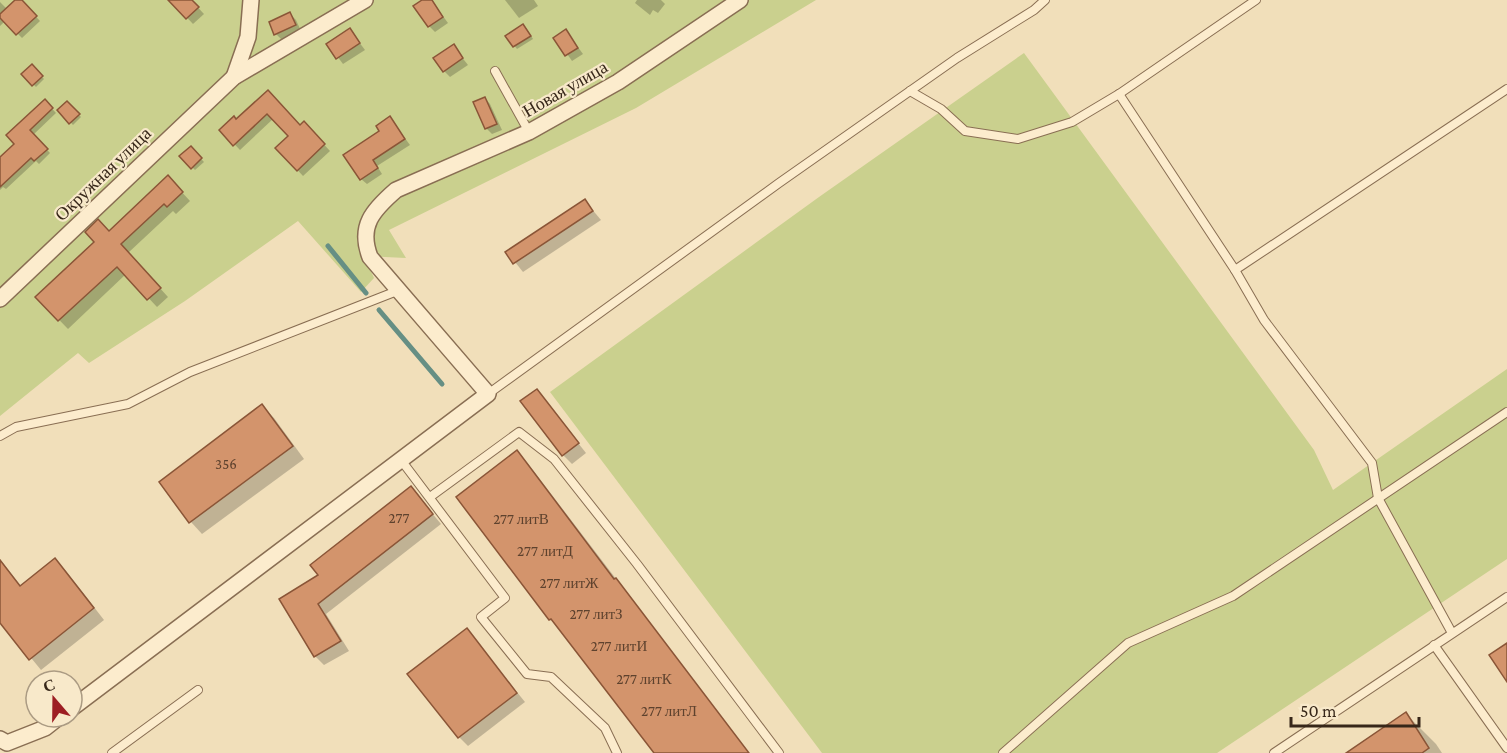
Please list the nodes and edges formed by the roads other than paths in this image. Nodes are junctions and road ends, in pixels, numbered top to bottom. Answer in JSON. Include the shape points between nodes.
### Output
{"nodes":[{"id":1,"x":251,"y":0,"type":"edge"},
{"id":2,"x":365,"y":0,"type":"edge"},
{"id":3,"x":740,"y":0,"type":"edge"},
{"id":4,"x":1045,"y":0,"type":"edge"},
{"id":5,"x":1256,"y":0,"type":"edge"},
{"id":6,"x":495,"y":71,"type":"dead end"},
{"id":7,"x":234,"y":77,"type":"junction"},
{"id":8,"x":1507,"y":89,"type":"edge"},
{"id":9,"x":910,"y":91,"type":"junction"},
{"id":10,"x":1119,"y":94,"type":"junction"},
{"id":11,"x":529,"y":132,"type":"junction"},
{"id":12,"x":1235,"y":270,"type":"junction"},
{"id":13,"x":398,"y":291,"type":"junction"},
{"id":14,"x":0,"y":299,"type":"edge"},
{"id":15,"x":488,"y":394,"type":"junction"},
{"id":16,"x":1507,"y":412,"type":"edge"},
{"id":17,"x":0,"y":436,"type":"edge"},
{"id":18,"x":400,"y":460,"type":"junction"},
{"id":19,"x":430,"y":497,"type":"junction"},
{"id":20,"x":1378,"y":498,"type":"junction"},
{"id":21,"x":1507,"y":597,"type":"edge"},
{"id":22,"x":1452,"y":633,"type":"junction"},
{"id":23,"x":1434,"y":645,"type":"junction"},
{"id":24,"x":198,"y":690,"type":"dead end"},
{"id":25,"x":84,"y":699,"type":"edge"},
{"id":26,"x":43,"y":729,"type":"edge"},
{"id":27,"x":6,"y":745,"type":"edge"},
{"id":28,"x":1507,"y":748,"type":"edge"},
{"id":29,"x":112,"y":753,"type":"edge"},
{"id":30,"x":617,"y":753,"type":"edge"},
{"id":31,"x":779,"y":753,"type":"edge"},
{"id":32,"x":1003,"y":753,"type":"edge"},
{"id":33,"x":1274,"y":753,"type":"edge"}],
"edges":[{"from":1,"to":7,"type":"street","via":[[248,37]]},
{"from":2,"to":7,"type":"street"},
{"from":3,"to":11,"type":"street","name":"Новая улица","via":[[618,82]]},
{"from":4,"to":9,"type":"lane"},
{"from":5,"to":10,"type":"lane"},
{"from":6,"to":11,"type":"lane"},
{"from":7,"to":14,"type":"street","name":"Окружная улица"},
{"from":8,"to":12,"type":"lane"},
{"from":9,"to":10,"type":"lane","via":[[941,109],[965,131],[1018,139],[1072,122]]},
{"from":9,"to":15,"type":"lane"},
{"from":10,"to":12,"type":"lane"},
{"from":11,"to":13,"type":"street","name":"Новая улица","via":[[396,190],[380,204],[365,233],[365,244],[370,257]]},
{"from":12,"to":20,"type":"lane","via":[[1264,320],[1372,464]]},
{"from":13,"to":15,"type":"street"},
{"from":13,"to":17,"type":"lane","via":[[190,372],[128,404],[16,427]]},
{"from":15,"to":18,"type":"street"},
{"from":16,"to":20,"type":"lane"},
{"from":18,"to":19,"type":"lane"},
{"from":18,"to":25,"type":"street"},
{"from":19,"to":30,"type":"lane","via":[[505,598],[481,617],[527,674],[551,677],[605,728]]},
{"from":19,"to":31,"type":"lane","via":[[519,432],[554,459]]},
{"from":20,"to":22,"type":"lane"},
{"from":20,"to":32,"type":"lane","via":[[1233,596],[1128,643]]},
{"from":21,"to":22,"type":"lane"},
{"from":22,"to":23,"type":"lane"},
{"from":23,"to":28,"type":"lane"},
{"from":23,"to":33,"type":"lane"},
{"from":24,"to":29,"type":"lane"},
{"from":26,"to":27,"type":"street"}]}
